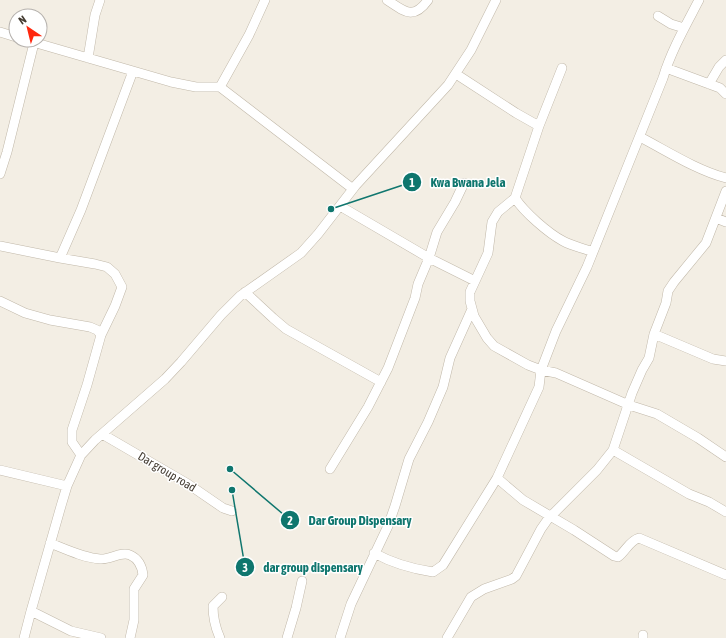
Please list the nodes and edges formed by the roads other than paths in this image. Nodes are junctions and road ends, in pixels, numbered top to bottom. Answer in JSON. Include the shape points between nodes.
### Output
{"nodes":[{"id":1,"x":100,"y":0,"type":"edge"},
{"id":2,"x":265,"y":0,"type":"edge"},
{"id":3,"x":387,"y":0,"type":"edge"},
{"id":4,"x":428,"y":0,"type":"edge"},
{"id":5,"x":496,"y":0,"type":"edge"},
{"id":6,"x":699,"y":0,"type":"edge"},
{"id":7,"x":658,"y":16,"type":"dead end"},
{"id":8,"x":684,"y":28,"type":"junction"},
{"id":9,"x":48,"y":46,"type":"edge"},
{"id":10,"x":29,"y":48,"type":"edge"},
{"id":11,"x":88,"y":58,"type":"junction"},
{"id":12,"x":726,"y":60,"type":"edge"},
{"id":13,"x":562,"y":68,"type":"dead end"},
{"id":14,"x":666,"y":68,"type":"junction"},
{"id":15,"x":133,"y":71,"type":"junction"},
{"id":16,"x":456,"y":74,"type":"junction"},
{"id":17,"x":709,"y":84,"type":"junction"},
{"id":18,"x":220,"y":88,"type":"junction"},
{"id":19,"x":726,"y":94,"type":"edge"},
{"id":20,"x":539,"y":126,"type":"junction"},
{"id":21,"x":640,"y":137,"type":"junction"},
{"id":22,"x":0,"y":174,"type":"edge"},
{"id":23,"x":726,"y":178,"type":"edge"},
{"id":24,"x":464,"y":183,"type":"dead end"},
{"id":25,"x":353,"y":189,"type":"junction"},
{"id":26,"x":726,"y":191,"type":"edge"},
{"id":27,"x":515,"y":198,"type":"junction"},
{"id":28,"x":340,"y":206,"type":"junction"},
{"id":29,"x":716,"y":218,"type":"junction"},
{"id":30,"x":726,"y":222,"type":"edge"},
{"id":31,"x":0,"y":246,"type":"edge"},
{"id":32,"x":593,"y":252,"type":"junction"},
{"id":33,"x":60,"y":258,"type":"junction"},
{"id":34,"x":429,"y":258,"type":"junction"},
{"id":35,"x":475,"y":281,"type":"junction"},
{"id":36,"x":245,"y":292,"type":"junction"},
{"id":37,"x":0,"y":301,"type":"edge"},
{"id":38,"x":472,"y":309,"type":"junction"},
{"id":39,"x":654,"y":334,"type":"junction"},
{"id":40,"x":101,"y":335,"type":"junction"},
{"id":41,"x":726,"y":361,"type":"edge"},
{"id":42,"x":541,"y":370,"type":"junction"},
{"id":43,"x":381,"y":382,"type":"junction"},
{"id":44,"x":629,"y":405,"type":"junction"},
{"id":45,"x":102,"y":434,"type":"junction"},
{"id":46,"x":612,"y":450,"type":"junction"},
{"id":47,"x":81,"y":455,"type":"junction"},
{"id":48,"x":726,"y":457,"type":"edge"},
{"id":49,"x":330,"y":469,"type":"dead end"},
{"id":50,"x":0,"y":470,"type":"edge"},
{"id":51,"x":498,"y":478,"type":"junction"},
{"id":52,"x":67,"y":486,"type":"junction"},
{"id":53,"x":232,"y":511,"type":"dead end"},
{"id":54,"x":726,"y":512,"type":"edge"},
{"id":55,"x":550,"y":516,"type":"junction"},
{"id":56,"x":50,"y":543,"type":"junction"},
{"id":57,"x":374,"y":553,"type":"junction"},
{"id":58,"x":726,"y":575,"type":"edge"},
{"id":59,"x":302,"y":581,"type":"dead end"},
{"id":60,"x":222,"y":597,"type":"dead end"},
{"id":61,"x":31,"y":610,"type":"junction"},
{"id":62,"x":24,"y":638,"type":"edge"},
{"id":63,"x":100,"y":638,"type":"edge"},
{"id":64,"x":130,"y":638,"type":"edge"},
{"id":65,"x":220,"y":638,"type":"edge"},
{"id":66,"x":287,"y":638,"type":"edge"},
{"id":67,"x":340,"y":638,"type":"edge"},
{"id":68,"x":447,"y":638,"type":"edge"}],
"edges":[{"from":1,"to":11,"type":"street"},
{"from":2,"to":18,"type":"street"},
{"from":3,"to":4,"type":"street","via":[[410,13],[415,13]]},
{"from":5,"to":16,"type":"street"},
{"from":6,"to":8,"type":"street"},
{"from":7,"to":8,"type":"street"},
{"from":8,"to":14,"type":"street"},
{"from":9,"to":11,"type":"street"},
{"from":10,"to":22,"type":"street"},
{"from":11,"to":15,"type":"street"},
{"from":12,"to":17,"type":"street"},
{"from":13,"to":20,"type":"street"},
{"from":14,"to":17,"type":"street"},
{"from":14,"to":21,"type":"street"},
{"from":15,"to":18,"type":"street","via":[[185,85]]},
{"from":15,"to":33,"type":"street","via":[[81,210]]},
{"from":16,"to":20,"type":"street"},
{"from":16,"to":25,"type":"street"},
{"from":17,"to":19,"type":"street","via":[[720,88]]},
{"from":18,"to":25,"type":"street"},
{"from":20,"to":27,"type":"street"},
{"from":21,"to":23,"type":"street","via":[[701,169]]},
{"from":21,"to":32,"type":"street"},
{"from":24,"to":34,"type":"street","via":[[437,232]]},
{"from":25,"to":28,"type":"street"},
{"from":26,"to":29,"type":"street"},
{"from":27,"to":32,"type":"street","via":[[525,210],[564,241]]},
{"from":27,"to":35,"type":"street","via":[[498,212],[492,222],[488,252]]},
{"from":28,"to":34,"type":"street"},
{"from":28,"to":36,"type":"street","via":[[301,252]]},
{"from":29,"to":30,"type":"street"},
{"from":29,"to":39,"type":"street","via":[[706,243],[670,286]]},
{"from":31,"to":33,"type":"street"},
{"from":32,"to":42,"type":"street","via":[[556,331]]},
{"from":33,"to":40,"type":"street","via":[[107,267],[122,285]]},
{"from":34,"to":35,"type":"street"},
{"from":34,"to":43,"type":"street","via":[[396,349]]},
{"from":35,"to":38,"type":"street","via":[[470,292]]},
{"from":36,"to":43,"type":"street","via":[[286,329]]},
{"from":36,"to":45,"type":"street","via":[[221,315],[165,379]]},
{"from":37,"to":40,"type":"street","via":[[50,320],[90,327]]},
{"from":38,"to":42,"type":"street","via":[[478,325],[494,346]]},
{"from":38,"to":57,"type":"street","via":[[450,358],[443,388],[409,459],[388,526]]},
{"from":39,"to":41,"type":"street","via":[[713,359]]},
{"from":39,"to":44,"type":"street","via":[[649,358]]},
{"from":40,"to":47,"type":"street","via":[[72,430],[72,442]]},
{"from":42,"to":44,"type":"street","via":[[556,373]]},
{"from":42,"to":51,"type":"street","via":[[539,387]]},
{"from":43,"to":49,"type":"street"},
{"from":44,"to":46,"type":"street"},
{"from":44,"to":48,"type":"street","via":[[657,414]]},
{"from":45,"to":47,"type":"street"},
{"from":45,"to":53,"type":"street","name":"Dar group road","via":[[188,484],[223,508]]},
{"from":46,"to":54,"type":"street"},
{"from":46,"to":55,"type":"street","via":[[597,470]]},
{"from":47,"to":52,"type":"street"},
{"from":50,"to":52,"type":"street"},
{"from":51,"to":55,"type":"street","via":[[523,500]]},
{"from":51,"to":57,"type":"street","via":[[442,565],[433,572],[413,568]]},
{"from":52,"to":56,"type":"street"},
{"from":55,"to":58,"type":"street","via":[[614,556],[622,554],[639,538]]},
{"from":55,"to":68,"type":"street","via":[[516,576],[471,597]]},
{"from":56,"to":61,"type":"street"},
{"from":56,"to":64,"type":"street","via":[[90,558],[101,560],[129,554],[139,562],[143,575],[134,589],[134,620]]},
{"from":57,"to":67,"type":"street","via":[[351,604]]},
{"from":59,"to":66,"type":"street"},
{"from":60,"to":65,"type":"street","via":[[213,606],[214,622]]},
{"from":61,"to":62,"type":"street"},
{"from":61,"to":63,"type":"street","via":[[72,631]]}]}
